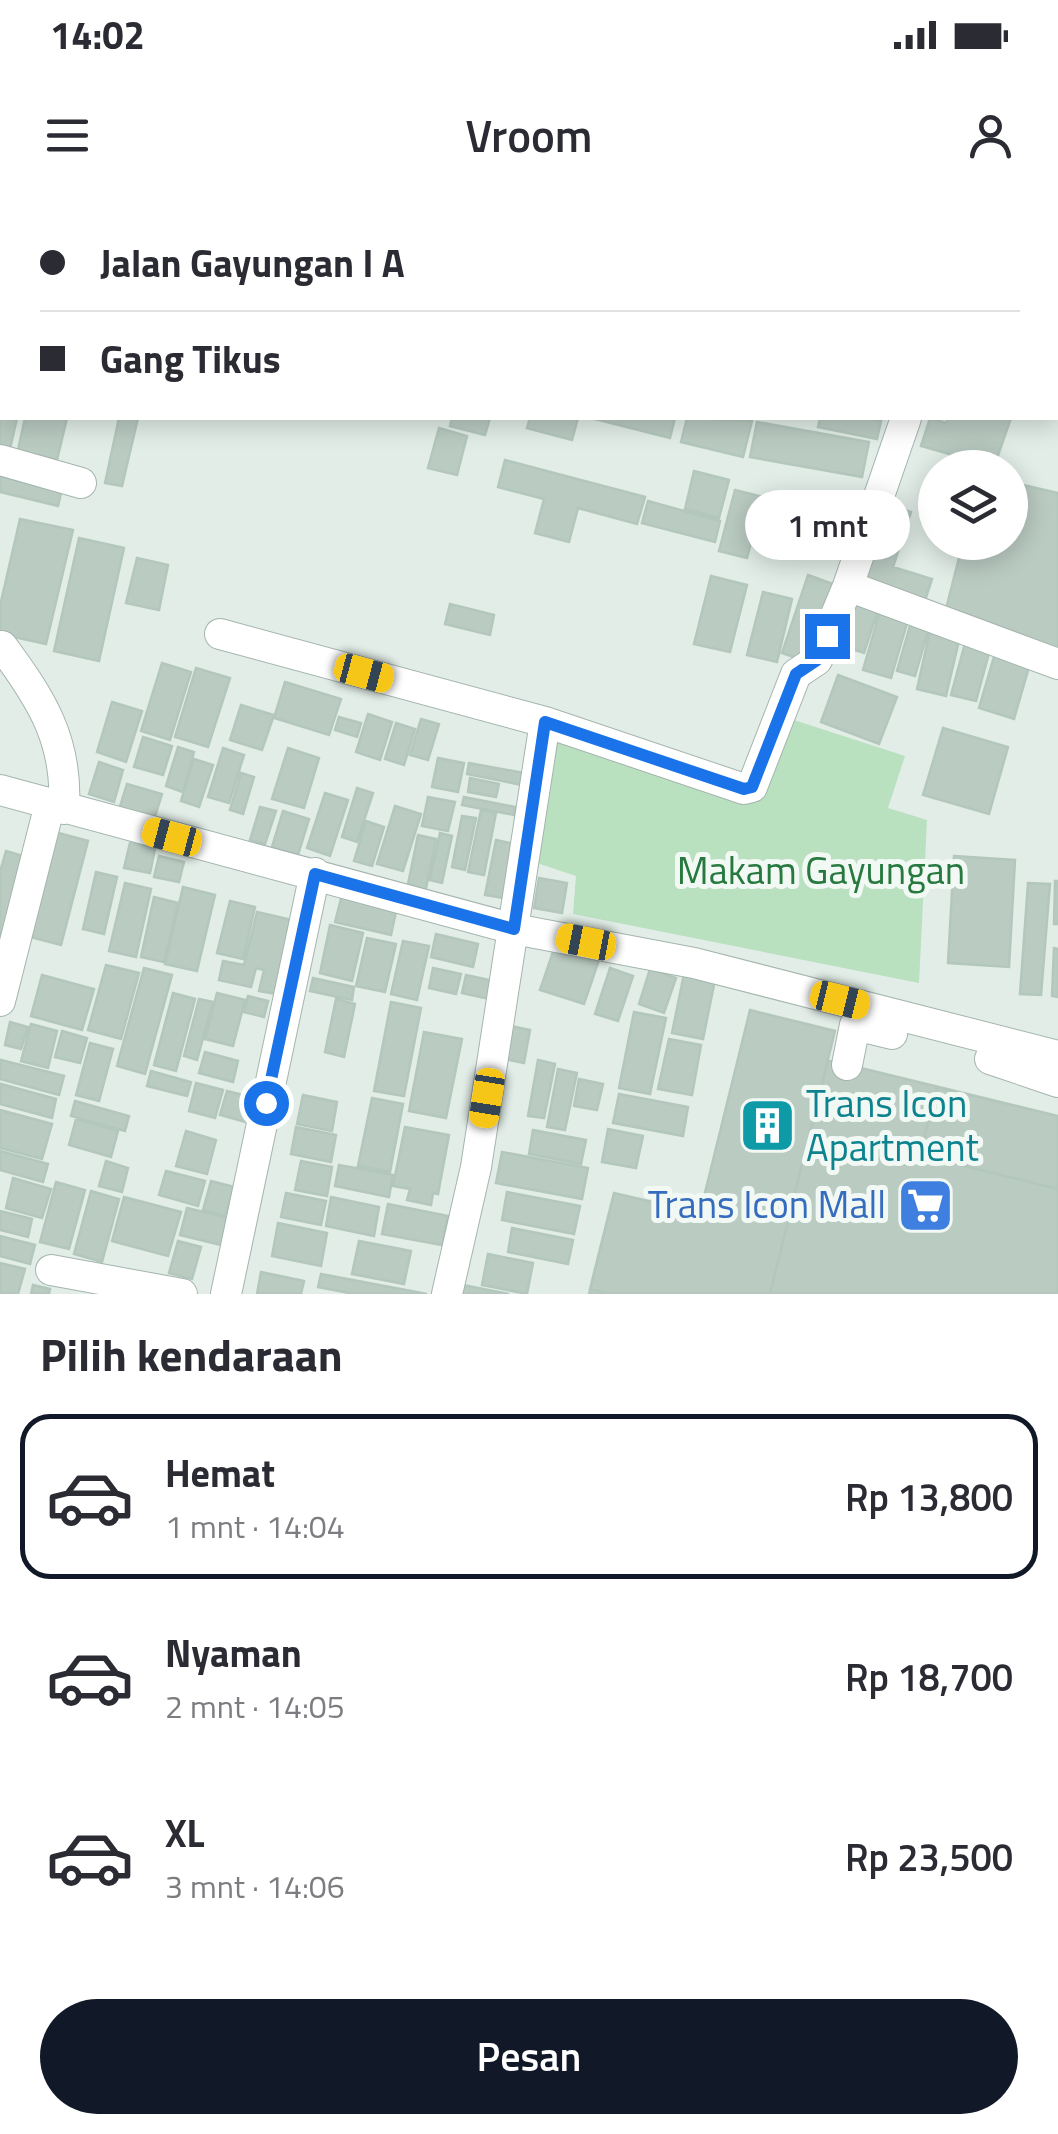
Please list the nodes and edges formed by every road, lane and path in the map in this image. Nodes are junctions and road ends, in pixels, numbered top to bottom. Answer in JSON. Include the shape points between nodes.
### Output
{"nodes":[{"id":1,"x":905,"y":420,"type":"edge"},
{"id":2,"x":0,"y":460,"type":"edge"},
{"id":3,"x":82,"y":483,"type":"dead end"},
{"id":4,"x":848,"y":586,"type":"junction"},
{"id":5,"x":220,"y":634,"type":"dead end"},
{"id":6,"x":2,"y":646,"type":"edge"},
{"id":7,"x":1058,"y":664,"type":"edge"},
{"id":8,"x":545,"y":722,"type":"junction"},
{"id":9,"x":0,"y":790,"type":"edge"},
{"id":10,"x":57,"y":807,"type":"junction"},
{"id":11,"x":315,"y":874,"type":"junction"},
{"id":12,"x":514,"y":929,"type":"junction"},
{"id":13,"x":0,"y":1001,"type":"edge"},
{"id":14,"x":1058,"y":1056,"type":"edge"},
{"id":15,"x":847,"y":1064,"type":"dead end"},
{"id":16,"x":1058,"y":1082,"type":"edge"},
{"id":17,"x":51,"y":1270,"type":"dead end"},
{"id":18,"x":182,"y":1294,"type":"edge"},
{"id":19,"x":226,"y":1294,"type":"edge"},
{"id":20,"x":447,"y":1294,"type":"edge"}],
"edges":[{"from":1,"to":4,"type":"street"},
{"from":2,"to":3,"type":"street"},
{"from":4,"to":7,"type":"street"},
{"from":4,"to":8,"type":"street","via":[[817,660],[796,674],[752,787]]},
{"from":5,"to":8,"type":"street"},
{"from":6,"to":10,"type":"street","via":[[56,736],[66,770]]},
{"from":8,"to":12,"type":"street"},
{"from":9,"to":10,"type":"street"},
{"from":10,"to":11,"type":"street"},
{"from":10,"to":13,"type":"street"},
{"from":11,"to":12,"type":"street"},
{"from":11,"to":19,"type":"street"},
{"from":12,"to":14,"type":"street","via":[[694,963]]},
{"from":12,"to":20,"type":"street","via":[[476,1166]]},
{"from":15,"to":16,"type":"street","via":[[856,1025]]},
{"from":17,"to":18,"type":"street"}]}
